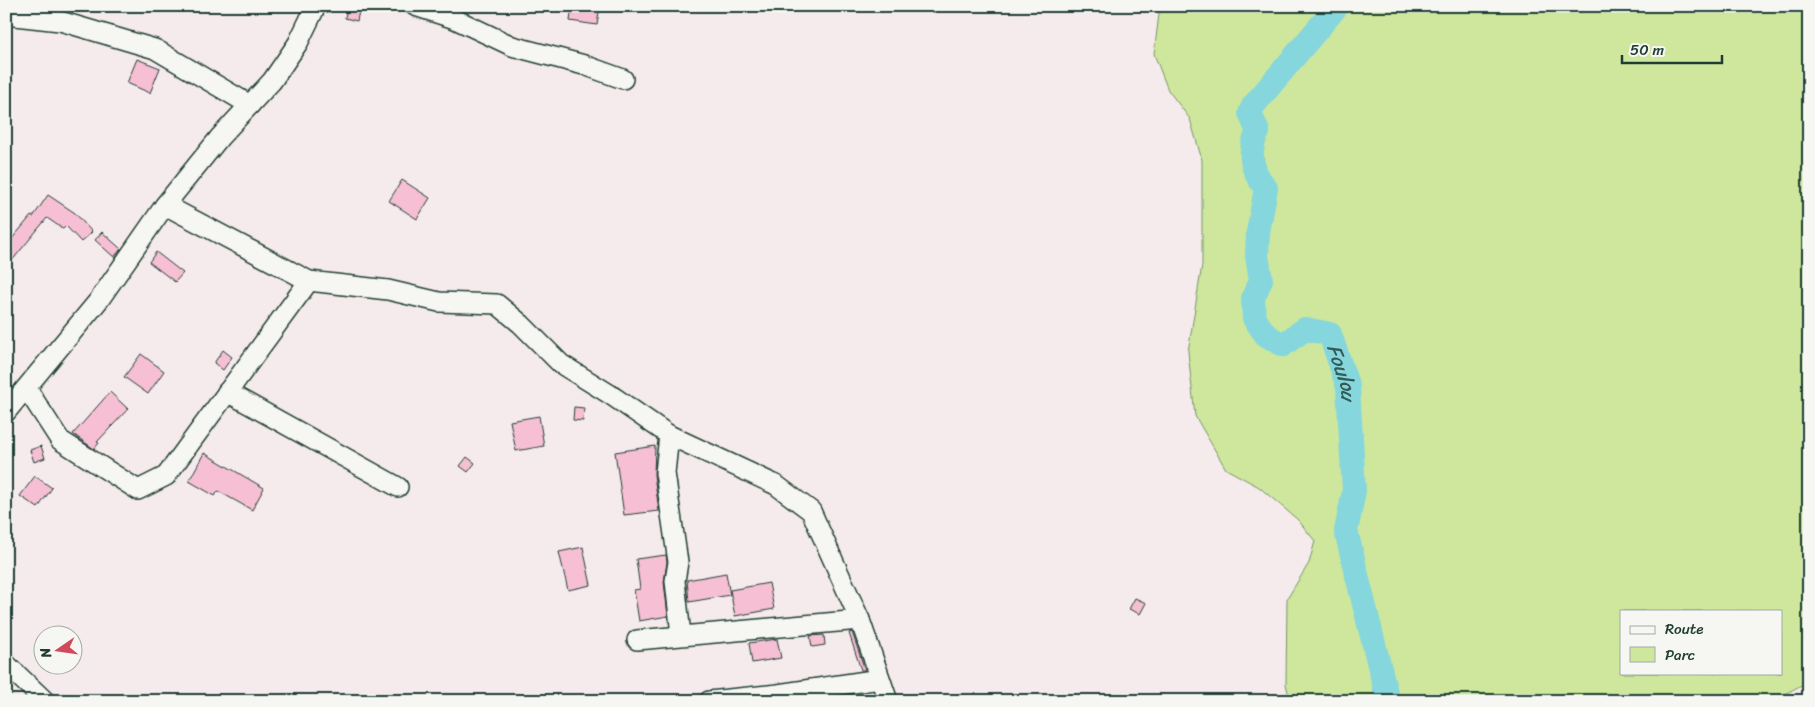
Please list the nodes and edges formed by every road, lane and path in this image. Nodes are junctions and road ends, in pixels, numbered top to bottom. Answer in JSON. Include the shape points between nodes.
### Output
{"nodes":[{"id":1,"x":316,"y":6,"type":"edge"},
{"id":2,"x":415,"y":6,"type":"edge"},
{"id":3,"x":6,"y":15,"type":"edge"},
{"id":4,"x":623,"y":79,"type":"dead end"},
{"id":5,"x":250,"y":105,"type":"junction"},
{"id":6,"x":165,"y":205,"type":"junction"},
{"id":7,"x":309,"y":281,"type":"junction"},
{"id":8,"x":27,"y":388,"type":"junction"},
{"id":9,"x":227,"y":392,"type":"junction"},
{"id":10,"x":6,"y":412,"type":"edge"},
{"id":11,"x":669,"y":435,"type":"junction"},
{"id":12,"x":398,"y":487,"type":"dead end"},
{"id":13,"x":860,"y":620,"type":"junction"},
{"id":14,"x":681,"y":635,"type":"junction"},
{"id":15,"x":637,"y":640,"type":"dead end"},
{"id":16,"x":6,"y":664,"type":"edge"},
{"id":17,"x":880,"y":679,"type":"junction"},
{"id":18,"x":778,"y":698,"type":"edge"},
{"id":19,"x":45,"y":701,"type":"edge"},
{"id":20,"x":709,"y":701,"type":"edge"},
{"id":21,"x":888,"y":701,"type":"edge"}],
"edges":[{"from":1,"to":5,"type":"street","via":[[298,43],[272,81]]},
{"from":2,"to":4,"type":"street","via":[[455,19],[512,46]]},
{"from":3,"to":5,"type":"street","via":[[60,21],[155,49]]},
{"from":5,"to":6,"type":"street"},
{"from":6,"to":7,"type":"street"},
{"from":6,"to":8,"type":"street","via":[[99,300]]},
{"from":7,"to":9,"type":"street"},
{"from":7,"to":11,"type":"street","via":[[388,290],[439,302],[497,304],[561,364]]},
{"from":8,"to":9,"type":"street","via":[[60,440],[138,490],[166,476]]},
{"from":8,"to":10,"type":"street"},
{"from":9,"to":12,"type":"street"},
{"from":11,"to":13,"type":"street","via":[[776,485],[811,511]]},
{"from":11,"to":14,"type":"street","via":[[665,473],[678,562],[676,581]]},
{"from":13,"to":14,"type":"street"},
{"from":13,"to":17,"type":"street"},
{"from":14,"to":15,"type":"street"},
{"from":16,"to":19,"type":"street"},
{"from":17,"to":18,"type":"street"},
{"from":17,"to":21,"type":"street"},
{"from":18,"to":20,"type":"street"}]}
